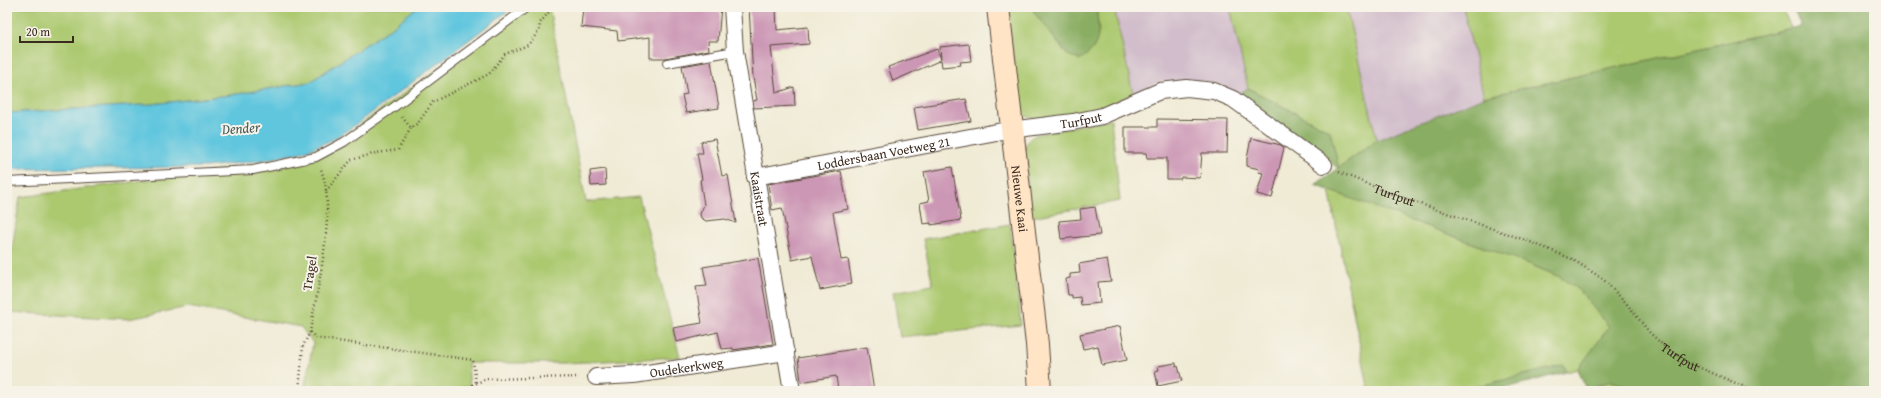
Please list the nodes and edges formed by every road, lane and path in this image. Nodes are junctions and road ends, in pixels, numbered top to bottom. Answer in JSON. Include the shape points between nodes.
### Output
{"nodes":[{"id":1,"x":527,"y":7,"type":"edge"},
{"id":2,"x":553,"y":7,"type":"edge"},
{"id":3,"x":732,"y":7,"type":"edge"},
{"id":4,"x":998,"y":7,"type":"edge"},
{"id":5,"x":735,"y":51,"type":"junction"},
{"id":6,"x":667,"y":63,"type":"dead end"},
{"id":7,"x":394,"y":107,"type":"junction"},
{"id":8,"x":412,"y":128,"type":"junction"},
{"id":9,"x":1013,"y":130,"type":"junction"},
{"id":10,"x":316,"y":157,"type":"junction"},
{"id":11,"x":1324,"y":165,"type":"joint"},
{"id":12,"x":755,"y":177,"type":"junction"},
{"id":13,"x":7,"y":182,"type":"edge"},
{"id":14,"x":326,"y":191,"type":"junction"},
{"id":15,"x":310,"y":332,"type":"junction"},
{"id":16,"x":786,"y":352,"type":"junction"},
{"id":17,"x":596,"y":377,"type":"joint"},
{"id":18,"x":476,"y":383,"type":"junction"},
{"id":19,"x":299,"y":391,"type":"edge"},
{"id":20,"x":445,"y":391,"type":"edge"},
{"id":21,"x":792,"y":391,"type":"edge"},
{"id":22,"x":1040,"y":391,"type":"edge"},
{"id":23,"x":1754,"y":391,"type":"edge"}],
"edges":[{"from":1,"to":7,"type":"lane"},
{"from":2,"to":8,"type":"path","via":[[540,23],[539,31],[528,45],[506,54],[489,74],[433,102]]},
{"from":3,"to":5,"type":"street","name":"Kaaistraat"},
{"from":4,"to":9,"type":"main road","name":"Nieuwe Kaai"},
{"from":5,"to":6,"type":"lane"},
{"from":5,"to":12,"type":"street","name":"Kaaistraat"},
{"from":7,"to":8,"type":"path"},
{"from":7,"to":10,"type":"lane","via":[[339,145]]},
{"from":8,"to":14,"type":"path","via":[[398,150],[351,160]]},
{"from":9,"to":11,"type":"street","name":"Turfput","via":[[1102,116],[1160,91],[1187,88],[1214,92],[1233,99]]},
{"from":9,"to":12,"type":"street","name":"Loddersbaan Voetweg 21"},
{"from":9,"to":22,"type":"main road","name":"Nieuwe Kaai"},
{"from":10,"to":13,"type":"lane","via":[[253,170]]},
{"from":10,"to":14,"type":"path","name":"Tragel"},
{"from":11,"to":23,"type":"path","name":"Turfput","via":[[1390,193],[1572,259],[1603,279],[1664,346],[1689,363]]},
{"from":12,"to":16,"type":"street","name":"Kaaistraat"},
{"from":14,"to":15,"type":"path","name":"Tragel","via":[[328,220]]},
{"from":15,"to":18,"type":"path","via":[[316,338],[473,360]]},
{"from":15,"to":19,"type":"path","name":"Tragel","via":[[303,346]]},
{"from":16,"to":17,"type":"street","name":"Oudekerkweg","via":[[634,375]]},
{"from":16,"to":21,"type":"street","name":"Kaaistraat"},
{"from":17,"to":18,"type":"path","via":[[486,379]]},
{"from":18,"to":20,"type":"path"}]}
